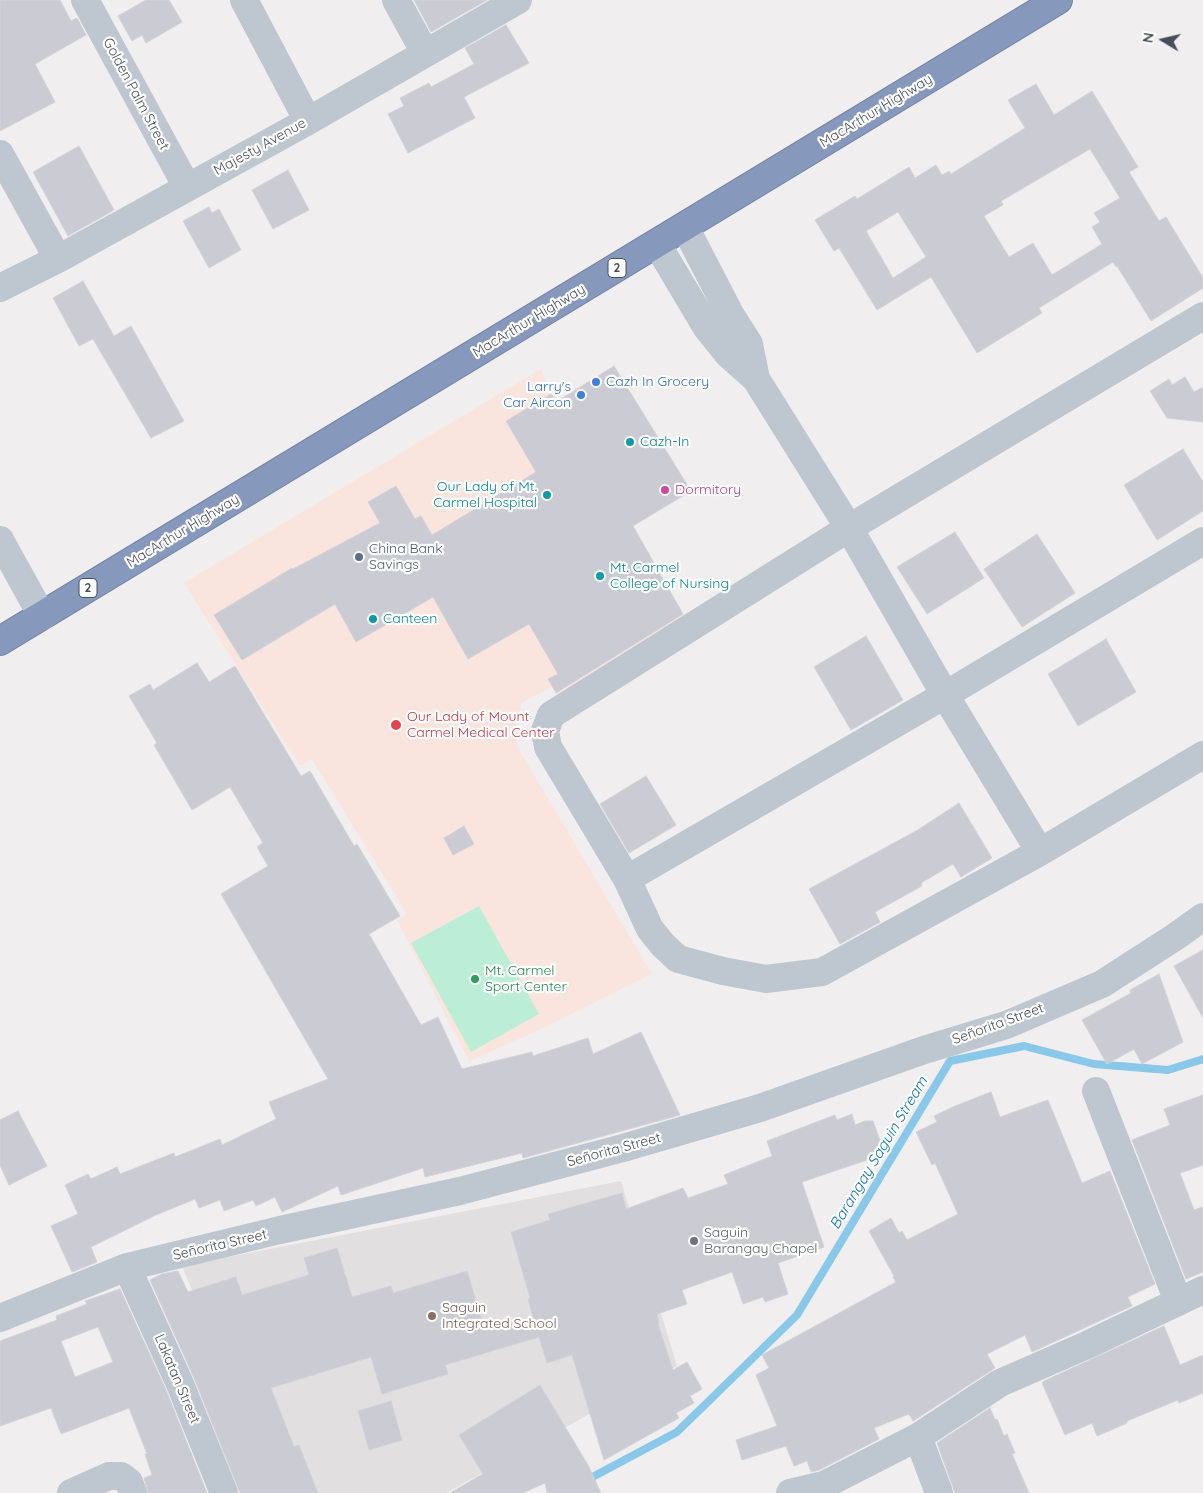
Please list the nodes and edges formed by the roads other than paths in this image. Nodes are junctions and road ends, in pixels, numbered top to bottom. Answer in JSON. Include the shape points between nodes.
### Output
{"nodes":[{"id":1,"x":85,"y":0,"type":"edge"},
{"id":2,"x":244,"y":0,"type":"edge"},
{"id":3,"x":396,"y":0,"type":"edge"},
{"id":4,"x":518,"y":0,"type":"edge"},
{"id":5,"x":1058,"y":0,"type":"edge"},
{"id":6,"x":425,"y":53,"type":"junction"},
{"id":7,"x":308,"y":121,"type":"junction"},
{"id":8,"x":0,"y":154,"type":"edge"},
{"id":9,"x":187,"y":187,"type":"junction"},
{"id":10,"x":685,"y":227,"type":"junction"},
{"id":11,"x":657,"y":244,"type":"junction"},
{"id":12,"x":58,"y":259,"type":"junction"},
{"id":13,"x":0,"y":288,"type":"edge"},
{"id":14,"x":730,"y":314,"type":"junction"},
{"id":15,"x":1203,"y":316,"type":"edge"},
{"id":16,"x":707,"y":328,"type":"junction"},
{"id":17,"x":756,"y":379,"type":"junction"},
{"id":18,"x":849,"y":528,"type":"junction"},
{"id":19,"x":0,"y":540,"type":"edge"},
{"id":20,"x":1203,"y":541,"type":"edge"},
{"id":21,"x":42,"y":616,"type":"junction"},
{"id":22,"x":0,"y":641,"type":"edge"},
{"id":23,"x":945,"y":695,"type":"junction"},
{"id":24,"x":1203,"y":755,"type":"edge"},
{"id":25,"x":1040,"y":852,"type":"junction"},
{"id":26,"x":627,"y":879,"type":"junction"},
{"id":27,"x":1203,"y":917,"type":"edge"},
{"id":28,"x":1096,"y":1091,"type":"dead end"},
{"id":29,"x":126,"y":1267,"type":"junction"},
{"id":30,"x":1203,"y":1290,"type":"edge"},
{"id":31,"x":1178,"y":1301,"type":"junction"},
{"id":32,"x":0,"y":1318,"type":"edge"},
{"id":33,"x":918,"y":1437,"type":"junction"},
{"id":34,"x":71,"y":1493,"type":"edge"},
{"id":35,"x":133,"y":1493,"type":"edge"},
{"id":36,"x":224,"y":1493,"type":"edge"},
{"id":37,"x":790,"y":1493,"type":"edge"},
{"id":38,"x":939,"y":1493,"type":"edge"}],
"edges":[{"from":1,"to":9,"type":"street","name":"Golden Palm Street"},
{"from":2,"to":7,"type":"street"},
{"from":3,"to":6,"type":"street"},
{"from":4,"to":6,"type":"street","name":"Majesty Avenue"},
{"from":5,"to":10,"type":"highway","name":"MacArthur Highway","number":"2"},
{"from":6,"to":7,"type":"street","name":"Majesty Avenue"},
{"from":7,"to":9,"type":"street","name":"Majesty Avenue"},
{"from":8,"to":12,"type":"street"},
{"from":9,"to":12,"type":"street","name":"Majesty Avenue"},
{"from":10,"to":11,"type":"highway","name":"MacArthur Highway","number":"2"},
{"from":10,"to":14,"type":"street"},
{"from":11,"to":16,"type":"street"},
{"from":11,"to":21,"type":"highway","name":"MacArthur Highway","number":"2"},
{"from":12,"to":13,"type":"street","name":"Majesty Avenue"},
{"from":14,"to":16,"type":"street"},
{"from":14,"to":17,"type":"street","via":[[749,344]]},
{"from":15,"to":18,"type":"street"},
{"from":16,"to":17,"type":"street","via":[[728,354]]},
{"from":17,"to":18,"type":"street"},
{"from":18,"to":23,"type":"street"},
{"from":18,"to":26,"type":"street","via":[[551,715],[545,731],[548,747]]},
{"from":19,"to":21,"type":"street"},
{"from":20,"to":23,"type":"street"},
{"from":21,"to":22,"type":"highway","name":"MacArthur Highway","number":"2"},
{"from":23,"to":25,"type":"street"},
{"from":23,"to":26,"type":"street"},
{"from":24,"to":25,"type":"street"},
{"from":25,"to":26,"type":"street","via":[[822,972],[766,979],[678,959],[650,929]]},
{"from":27,"to":29,"type":"street","name":"Señorita Street","via":[[1102,984],[1006,1025],[924,1050],[760,1108],[460,1191]]},
{"from":28,"to":31,"type":"street"},
{"from":29,"to":32,"type":"street","name":"Señorita Street"},
{"from":29,"to":36,"type":"street","name":"Lakatan Street","via":[[180,1384]]},
{"from":30,"to":31,"type":"street"},
{"from":31,"to":33,"type":"street","via":[[1000,1383]]},
{"from":33,"to":37,"type":"street","via":[[824,1485]]},
{"from":33,"to":38,"type":"street"},
{"from":34,"to":35,"type":"street","via":[[109,1476],[121,1476],[129,1482]]}]}
